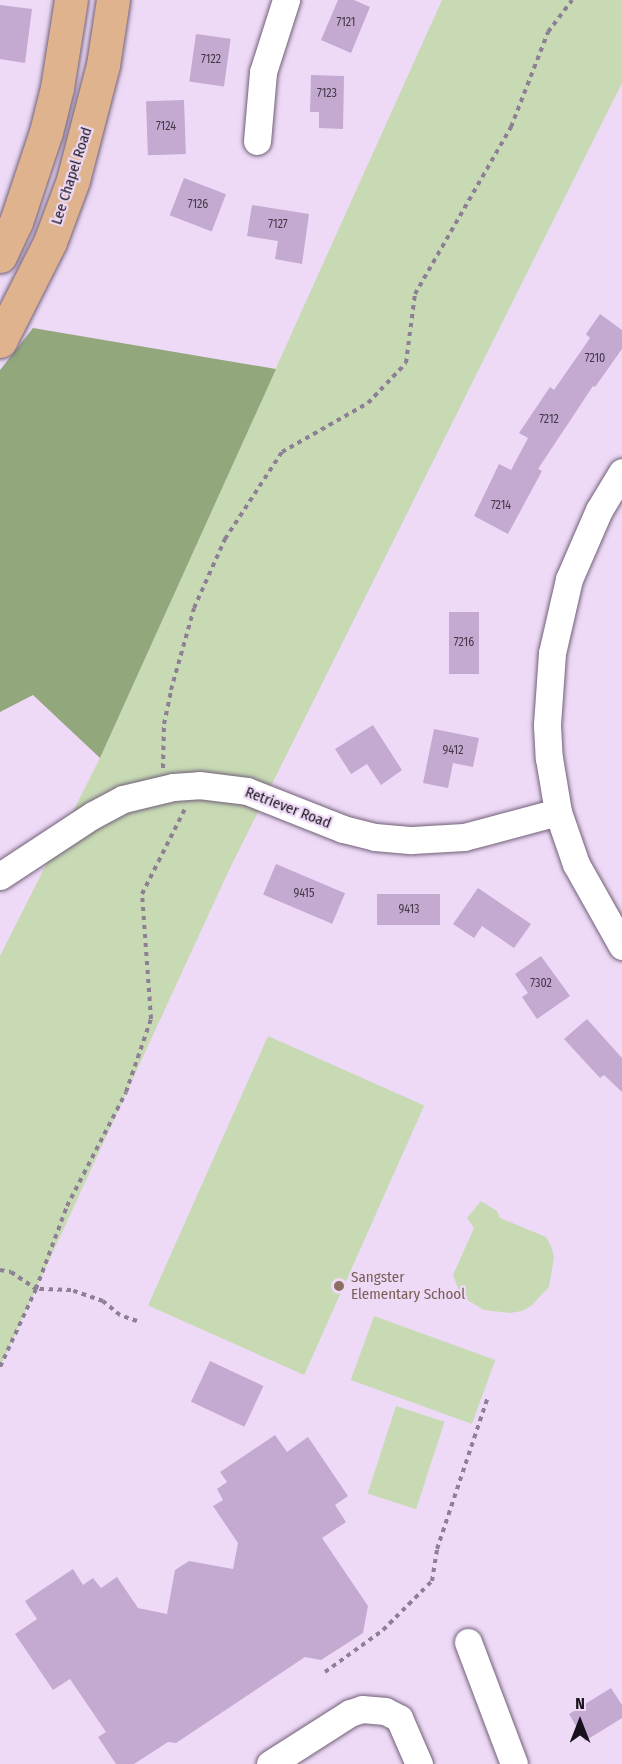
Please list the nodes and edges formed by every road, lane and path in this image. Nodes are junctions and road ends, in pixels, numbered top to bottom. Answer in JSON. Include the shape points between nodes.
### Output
{"nodes":[{"id":1,"x":71,"y":0,"type":"edge"},
{"id":2,"x":113,"y":0,"type":"edge"},
{"id":3,"x":286,"y":0,"type":"edge"},
{"id":4,"x":572,"y":0,"type":"edge"},
{"id":5,"x":257,"y":141,"type":"dead end"},
{"id":6,"x":0,"y":256,"type":"edge"},
{"id":7,"x":0,"y":341,"type":"edge"},
{"id":8,"x":622,"y":472,"type":"edge"},
{"id":9,"x":163,"y":788,"type":"junction"},
{"id":10,"x":185,"y":809,"type":"dead end"},
{"id":11,"x":558,"y":812,"type":"junction"},
{"id":12,"x":0,"y":876,"type":"edge"},
{"id":13,"x":622,"y":946,"type":"edge"},
{"id":14,"x":0,"y":1270,"type":"edge"},
{"id":15,"x":36,"y":1289,"type":"junction"},
{"id":16,"x":137,"y":1321,"type":"dead end"},
{"id":17,"x":0,"y":1367,"type":"edge"},
{"id":18,"x":488,"y":1397,"type":"dead end"},
{"id":19,"x":468,"y":1642,"type":"dead end"},
{"id":20,"x":325,"y":1672,"type":"dead end"},
{"id":21,"x":270,"y":1764,"type":"edge"},
{"id":22,"x":418,"y":1764,"type":"edge"},
{"id":23,"x":514,"y":1764,"type":"edge"}],
"edges":[{"from":1,"to":6,"type":"main road","via":[[46,132],[16,222]]},
{"from":2,"to":7,"type":"main road","name":"Lee Chapel Road","via":[[104,65],[73,180],[40,263]]},
{"from":3,"to":5,"type":"street","via":[[263,72]]},
{"from":4,"to":9,"type":"path","via":[[548,32],[511,127],[415,294],[406,363],[368,403],[282,452],[225,539],[194,608],[171,690],[164,724]]},
{"from":8,"to":11,"type":"street","via":[[582,547],[569,579],[555,636],[547,725]]},
{"from":9,"to":11,"type":"street","name":"Retriever Road","via":[[199,785],[247,791],[343,829],[412,840],[464,837]]},
{"from":9,"to":12,"type":"street","name":"Retriever Road","via":[[123,799],[93,814]]},
{"from":10,"to":15,"type":"path","via":[[142,894],[151,1019],[126,1092],[66,1206]]},
{"from":11,"to":13,"type":"street","via":[[576,864]]},
{"from":14,"to":15,"type":"path","via":[[11,1272]]},
{"from":15,"to":16,"type":"path","via":[[71,1290],[103,1301],[120,1315]]},
{"from":15,"to":17,"type":"path"},
{"from":18,"to":20,"type":"path","via":[[437,1549],[432,1581],[383,1630]]},
{"from":19,"to":23,"type":"street"},
{"from":21,"to":22,"type":"street","via":[[353,1712],[369,1709],[399,1718]]}]}
